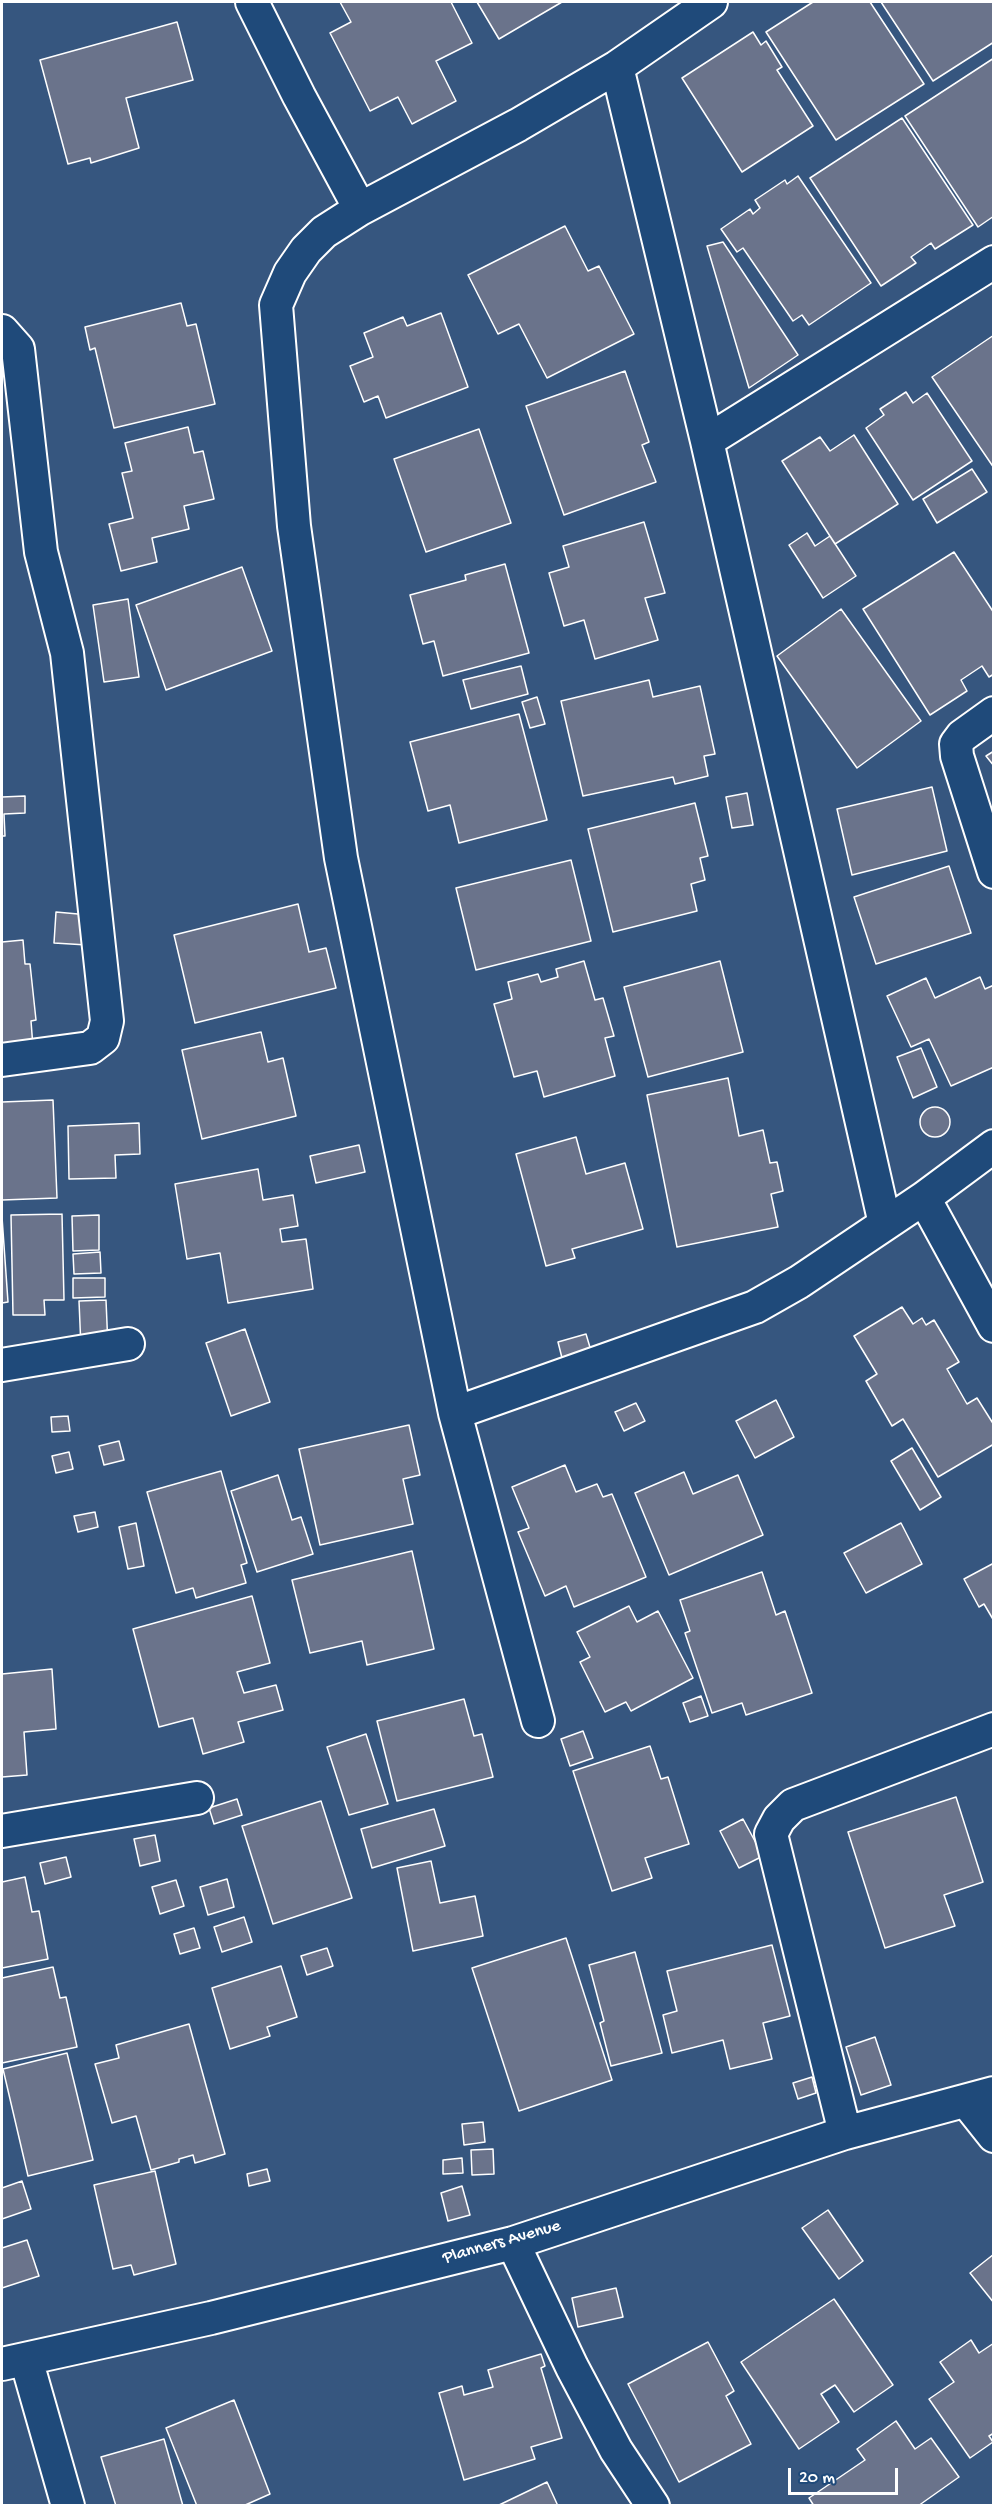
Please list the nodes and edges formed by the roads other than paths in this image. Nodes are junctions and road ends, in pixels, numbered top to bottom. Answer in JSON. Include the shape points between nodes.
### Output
{"nodes":[{"id":1,"x":252,"y":2,"type":"edge"},
{"id":2,"x":711,"y":2,"type":"edge"},
{"id":3,"x":617,"y":67,"type":"junction"},
{"id":4,"x":360,"y":209,"type":"junction"},
{"id":5,"x":993,"y":262,"type":"edge"},
{"id":6,"x":2,"y":331,"type":"edge"},
{"id":7,"x":707,"y":441,"type":"junction"},
{"id":8,"x":993,"y":713,"type":"edge"},
{"id":9,"x":993,"y":873,"type":"edge"},
{"id":10,"x":2,"y":1060,"type":"edge"},
{"id":11,"x":993,"y":1146,"type":"edge"},
{"id":12,"x":924,"y":1198,"type":"junction"},
{"id":13,"x":885,"y":1224,"type":"junction"},
{"id":14,"x":993,"y":1326,"type":"edge"},
{"id":15,"x":128,"y":1344,"type":"dead end"},
{"id":16,"x":2,"y":1365,"type":"edge"},
{"id":17,"x":455,"y":1413,"type":"junction"},
{"id":18,"x":538,"y":1721,"type":"dead end"},
{"id":19,"x":993,"y":1729,"type":"edge"},
{"id":20,"x":197,"y":1798,"type":"dead end"},
{"id":21,"x":2,"y":1831,"type":"edge"},
{"id":22,"x":980,"y":2097,"type":"edge"},
{"id":23,"x":844,"y":2133,"type":"junction"},
{"id":24,"x":993,"y":2136,"type":"edge"},
{"id":25,"x":513,"y":2243,"type":"junction"},
{"id":26,"x":14,"y":2361,"type":"edge"},
{"id":27,"x":68,"y":2505,"type":"edge"},
{"id":28,"x":653,"y":2505,"type":"edge"}],
"edges":[{"from":1,"to":4,"type":"street"},
{"from":2,"to":3,"type":"street"},
{"from":3,"to":4,"type":"street"},
{"from":3,"to":7,"type":"street"},
{"from":4,"to":17,"type":"street","via":[[324,232],[306,250],[290,273],[276,305],[294,526],[341,858]]},
{"from":5,"to":7,"type":"street"},
{"from":6,"to":10,"type":"street","via":[[18,348],[41,552],[67,653],[107,1021],[103,1038],[90,1048]]},
{"from":7,"to":13,"type":"street"},
{"from":8,"to":9,"type":"street","via":[[956,744]]},
{"from":11,"to":12,"type":"street"},
{"from":12,"to":13,"type":"street"},
{"from":12,"to":14,"type":"street"},
{"from":13,"to":17,"type":"street","via":[[754,1307]]},
{"from":15,"to":16,"type":"street"},
{"from":17,"to":18,"type":"street"},
{"from":19,"to":23,"type":"street","via":[[793,1805],[771,1834]]},
{"from":20,"to":21,"type":"street"},
{"from":22,"to":23,"type":"street","name":"Planners Avenue"},
{"from":22,"to":24,"type":"street"},
{"from":23,"to":25,"type":"street","name":"Planners Avenue"},
{"from":25,"to":26,"type":"street","name":"Planners Avenue","via":[[211,2318]]},
{"from":25,"to":28,"type":"street","via":[[616,2451]]},
{"from":26,"to":27,"type":"street"}]}
